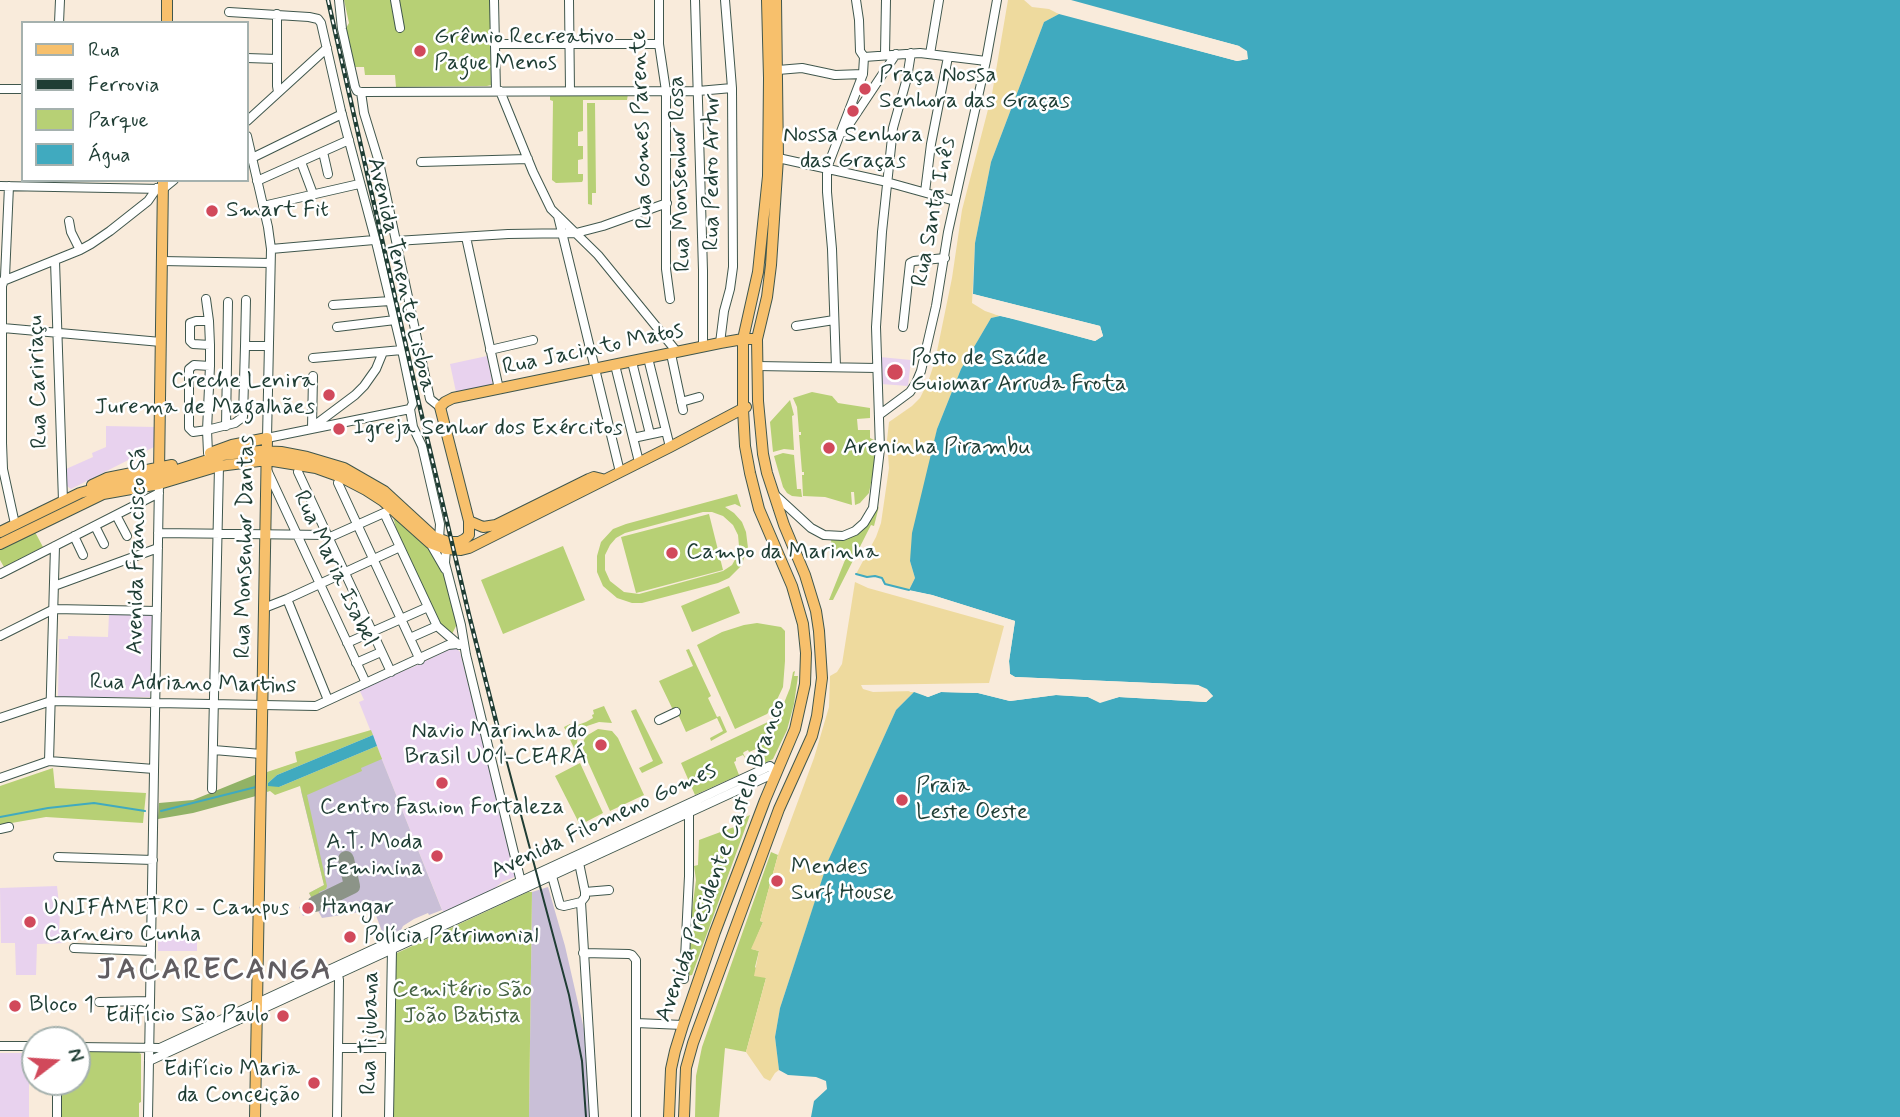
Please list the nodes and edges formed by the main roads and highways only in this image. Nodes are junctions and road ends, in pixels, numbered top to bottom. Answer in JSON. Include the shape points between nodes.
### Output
{"nodes":[{"id":1,"x":167,"y":0,"type":"edge"},
{"id":2,"x":767,"y":0,"type":"edge"},
{"id":3,"x":776,"y":0,"type":"edge"},
{"id":4,"x":167,"y":21,"type":"edge"},
{"id":5,"x":772,"y":43,"type":"junction"},
{"id":6,"x":161,"y":186,"type":"edge"},
{"id":7,"x":769,"y":221,"type":"junction"},
{"id":8,"x":743,"y":339,"type":"junction"},
{"id":9,"x":757,"y":339,"type":"junction"},
{"id":10,"x":758,"y":401,"type":"junction"},
{"id":11,"x":743,"y":409,"type":"junction"},
{"id":12,"x":227,"y":447,"type":"junction"},
{"id":13,"x":243,"y":452,"type":"junction"},
{"id":14,"x":267,"y":460,"type":"junction"},
{"id":15,"x":603,"y":480,"type":"junction"},
{"id":16,"x":159,"y":481,"type":"junction"},
{"id":17,"x":469,"y":521,"type":"junction"},
{"id":18,"x":0,"y":532,"type":"edge"},
{"id":19,"x":434,"y":541,"type":"junction"},
{"id":20,"x":0,"y":544,"type":"edge"},
{"id":21,"x":805,"y":674,"type":"junction"},
{"id":22,"x":822,"y":675,"type":"junction"},
{"id":23,"x":800,"y":762,"type":"junction"},
{"id":24,"x":777,"y":772,"type":"junction"},
{"id":25,"x":779,"y":809,"type":"junction"},
{"id":26,"x":731,"y":892,"type":"junction"},
{"id":27,"x":738,"y":919,"type":"junction"},
{"id":28,"x":255,"y":1117,"type":"edge"},
{"id":29,"x":669,"y":1117,"type":"edge"},
{"id":30,"x":684,"y":1117,"type":"edge"}],
"edges":[{"from":1,"to":4,"type":"main road"},
{"from":2,"to":5,"type":"main road","name":"Avenida Presidente Castelo Branco"},
{"from":3,"to":5,"type":"main road","name":"Avenida Presidente Castelo Branco"},
{"from":5,"to":7,"type":"main road","name":"Avenida Presidente Castelo Branco"},
{"from":5,"to":7,"type":"main road","name":"Avenida Presidente Castelo Branco","via":[[778,71],[778,158]]},
{"from":6,"to":16,"type":"main road","name":"Avenida Francisco Sá"},
{"from":7,"to":8,"type":"main road","name":"Avenida Presidente Castelo Branco"},
{"from":7,"to":9,"type":"main road","name":"Avenida Presidente Castelo Branco","via":[[767,297]]},
{"from":8,"to":9,"type":"main road","name":"Rua Jacinto Matos"},
{"from":8,"to":11,"type":"main road","name":"Avenida Presidente Castelo Branco"},
{"from":8,"to":17,"type":"main road","name":"Rua Jacinto Matos","via":[[453,398],[442,404]]},
{"from":9,"to":10,"type":"main road","name":"Avenida Presidente Castelo Branco"},
{"from":10,"to":11,"type":"main road"},
{"from":10,"to":22,"type":"main road","name":"Avenida Presidente Castelo Branco","via":[[763,454],[820,631]]},
{"from":11,"to":15,"type":"main road"},
{"from":11,"to":21,"type":"main road","name":"Avenida Presidente Castelo Branco","via":[[745,446],[757,500],[803,624]]},
{"from":12,"to":13,"type":"main road"},
{"from":12,"to":14,"type":"main road","name":"Rua Monsenhor Dantas","via":[[267,438]]},
{"from":12,"to":16,"type":"main road"},
{"from":13,"to":14,"type":"main road"},
{"from":13,"to":16,"type":"main road","via":[[213,458]]},
{"from":14,"to":16,"type":"main road"},
{"from":14,"to":19,"type":"main road","via":[[329,472],[366,490],[388,511]]},
{"from":14,"to":19,"type":"main road","via":[[281,452],[344,468],[395,499]]},
{"from":14,"to":28,"type":"main road","name":"Rua Monsenhor Dantas"},
{"from":15,"to":17,"type":"main road","via":[[589,479],[496,526]]},
{"from":15,"to":19,"type":"main road","via":[[469,548],[446,549]]},
{"from":16,"to":18,"type":"main road","via":[[107,478]]},
{"from":16,"to":20,"type":"main road","via":[[103,494]]},
{"from":17,"to":19,"type":"main road","via":[[465,539]]},
{"from":21,"to":22,"type":"main road","via":[[813,670]]},
{"from":21,"to":24,"type":"main road","name":"Avenida Presidente Castelo Branco","via":[[795,729]]},
{"from":22,"to":23,"type":"main road","name":"Avenida Presidente Castelo Branco","via":[[812,736]]},
{"from":23,"to":24,"type":"main road"},
{"from":23,"to":25,"type":"main road","name":"Avenida Presidente Castelo Branco"},
{"from":24,"to":25,"type":"main road","via":[[783,777]]},
{"from":24,"to":26,"type":"main road","name":"Avenida Presidente Castelo Branco"},
{"from":25,"to":27,"type":"main road","name":"Avenida Presidente Castelo Branco"},
{"from":26,"to":27,"type":"main road","via":[[724,915]]},
{"from":26,"to":29,"type":"main road","name":"Avenida Presidente Castelo Branco","via":[[682,1025],[671,1069]]},
{"from":27,"to":30,"type":"main road","name":"Avenida Presidente Castelo Branco","via":[[686,1068]]}]}
